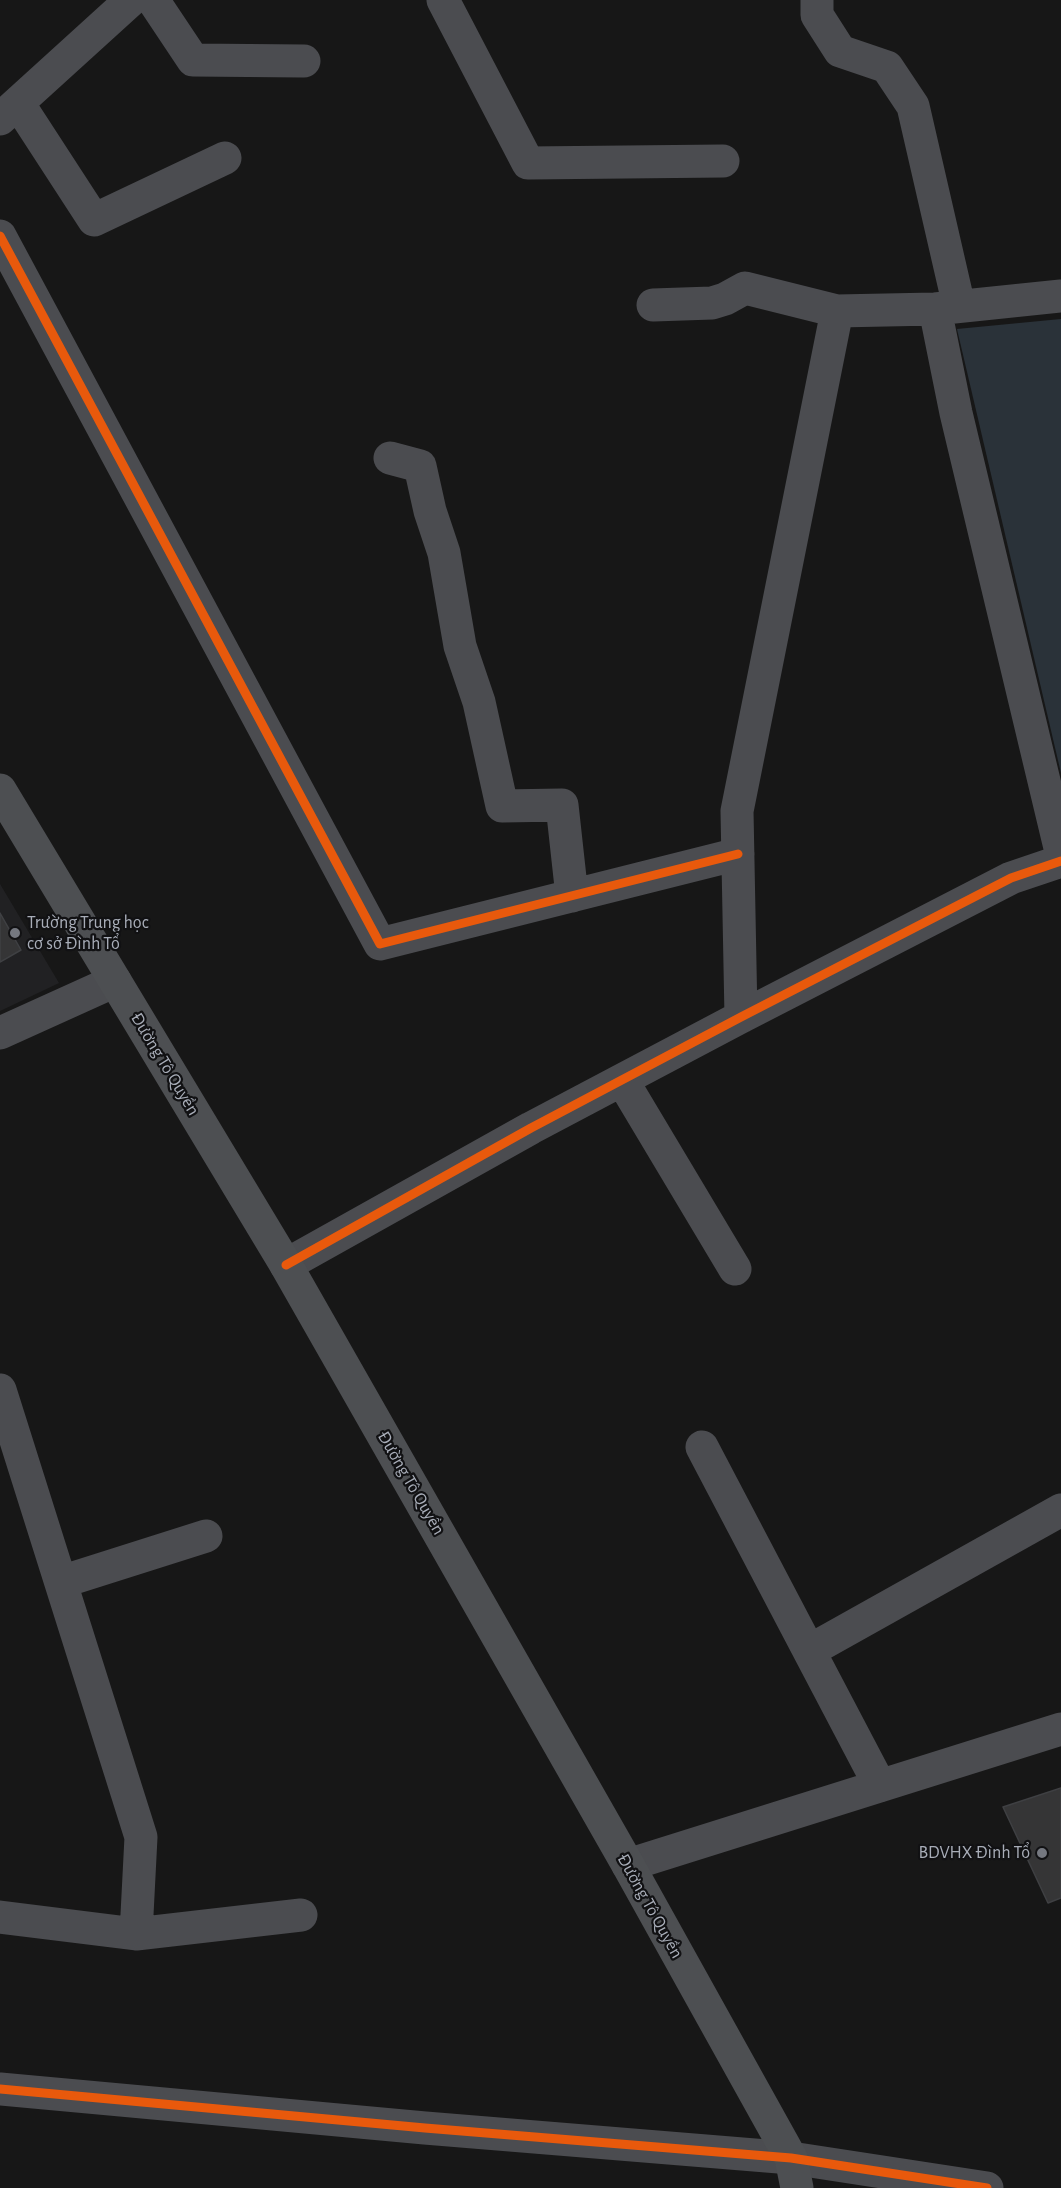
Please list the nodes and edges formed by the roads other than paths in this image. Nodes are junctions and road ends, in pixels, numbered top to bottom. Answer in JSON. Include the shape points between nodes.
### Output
{"nodes":[{"id":1,"x":131,"y":0,"type":"edge"},
{"id":2,"x":153,"y":0,"type":"edge"},
{"id":3,"x":443,"y":0,"type":"edge"},
{"id":4,"x":817,"y":0,"type":"edge"},
{"id":5,"x":304,"y":61,"type":"dead end"},
{"id":6,"x":9,"y":111,"type":"edge"},
{"id":7,"x":225,"y":158,"type":"dead end"},
{"id":8,"x":723,"y":161,"type":"dead end"},
{"id":9,"x":0,"y":236,"type":"edge"},
{"id":10,"x":1061,"y":296,"type":"edge"},
{"id":11,"x":653,"y":304,"type":"dead end"},
{"id":12,"x":947,"y":308,"type":"junction"},
{"id":13,"x":837,"y":310,"type":"junction"},
{"id":14,"x":390,"y":458,"type":"dead end"},
{"id":15,"x":0,"y":790,"type":"edge"},
{"id":16,"x":1061,"y":852,"type":"edge"},
{"id":17,"x":738,"y":854,"type":"junction"},
{"id":18,"x":1061,"y":861,"type":"edge"},
{"id":19,"x":572,"y":896,"type":"junction"},
{"id":20,"x":115,"y":981,"type":"junction"},
{"id":21,"x":741,"y":1017,"type":"junction"},
{"id":22,"x":0,"y":1033,"type":"edge"},
{"id":23,"x":622,"y":1080,"type":"junction"},
{"id":24,"x":286,"y":1265,"type":"junction"},
{"id":25,"x":735,"y":1269,"type":"dead end"},
{"id":26,"x":0,"y":1389,"type":"edge"},
{"id":27,"x":702,"y":1447,"type":"dead end"},
{"id":28,"x":1061,"y":1510,"type":"edge"},
{"id":29,"x":206,"y":1536,"type":"dead end"},
{"id":30,"x":61,"y":1582,"type":"junction"},
{"id":31,"x":809,"y":1651,"type":"junction"},
{"id":32,"x":1061,"y":1729,"type":"edge"},
{"id":33,"x":880,"y":1786,"type":"junction"},
{"id":34,"x":628,"y":1865,"type":"junction"},
{"id":35,"x":301,"y":1915,"type":"dead end"},
{"id":36,"x":0,"y":1917,"type":"edge"},
{"id":37,"x":136,"y":1934,"type":"junction"},
{"id":38,"x":0,"y":2089,"type":"edge"},
{"id":39,"x":794,"y":2173,"type":"edge"},
{"id":40,"x":987,"y":2188,"type":"edge"}],
"edges":[{"from":1,"to":6,"type":"street"},
{"from":2,"to":5,"type":"street","via":[[193,60]]},
{"from":3,"to":8,"type":"street","via":[[528,163]]},
{"from":4,"to":12,"type":"street","via":[[817,15],[840,51],[887,67],[913,106]]},
{"from":6,"to":7,"type":"street","via":[[94,220]]},
{"from":9,"to":19,"type":"street","via":[[380,944]]},
{"from":10,"to":12,"type":"street"},
{"from":11,"to":13,"type":"street","via":[[712,303],[745,288]]},
{"from":12,"to":13,"type":"street"},
{"from":12,"to":16,"type":"street","via":[[956,412]]},
{"from":13,"to":17,"type":"street","via":[[737,811]]},
{"from":14,"to":19,"type":"street","via":[[420,466],[444,553],[460,646],[479,702],[502,806],[562,805]]},
{"from":15,"to":20,"type":"main road","name":"Đường Tô Quyền"},
{"from":17,"to":19,"type":"street"},
{"from":17,"to":21,"type":"street"},
{"from":18,"to":21,"type":"street","via":[[1011,878]]},
{"from":20,"to":22,"type":"street"},
{"from":20,"to":24,"type":"main road","name":"Đường Tô Quyền"},
{"from":21,"to":23,"type":"street"},
{"from":23,"to":24,"type":"street"},
{"from":23,"to":25,"type":"street"},
{"from":24,"to":34,"type":"main road","name":"Đường Tô Quyền"},
{"from":26,"to":30,"type":"street"},
{"from":27,"to":31,"type":"street"},
{"from":28,"to":31,"type":"street"},
{"from":29,"to":30,"type":"street"},
{"from":30,"to":37,"type":"street","via":[[141,1837]]},
{"from":31,"to":33,"type":"street"},
{"from":32,"to":33,"type":"street"},
{"from":33,"to":34,"type":"street"},
{"from":34,"to":39,"type":"main road","name":"Đường Tô Quyền"},
{"from":35,"to":37,"type":"street"},
{"from":36,"to":37,"type":"street"},
{"from":38,"to":39,"type":"street"},
{"from":39,"to":40,"type":"street"}]}
